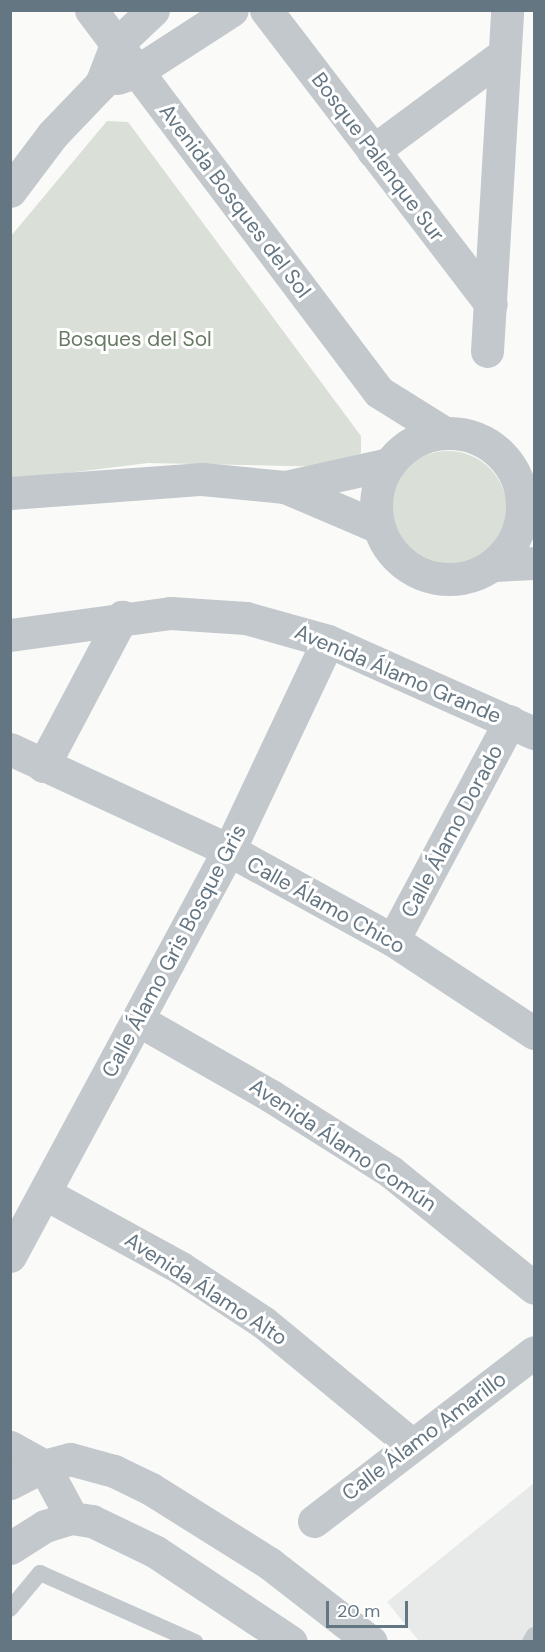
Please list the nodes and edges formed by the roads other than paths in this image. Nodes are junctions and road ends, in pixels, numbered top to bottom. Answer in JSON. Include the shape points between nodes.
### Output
{"nodes":[{"id":1,"x":91,"y":10,"type":"edge"},
{"id":2,"x":153,"y":10,"type":"edge"},
{"id":3,"x":232,"y":10,"type":"edge"},
{"id":4,"x":266,"y":10,"type":"edge"},
{"id":5,"x":507,"y":10,"type":"edge"},
{"id":6,"x":116,"y":45,"type":"junction"},
{"id":7,"x":504,"y":54,"type":"junction"},
{"id":8,"x":136,"y":72,"type":"junction"},
{"id":9,"x":101,"y":84,"type":"junction"},
{"id":10,"x":373,"y":151,"type":"junction"},
{"id":11,"x":10,"y":191,"type":"edge"},
{"id":12,"x":491,"y":304,"type":"junction"},
{"id":13,"x":487,"y":351,"type":"dead end"},
{"id":14,"x":379,"y":392,"type":"junction"},
{"id":15,"x":443,"y":432,"type":"junction"},
{"id":16,"x":392,"y":460,"type":"junction"},
{"id":17,"x":285,"y":487,"type":"junction"},
{"id":18,"x":10,"y":493,"type":"edge"},
{"id":19,"x":529,"y":513,"type":"edge"},
{"id":20,"x":379,"y":528,"type":"junction"},
{"id":21,"x":534,"y":563,"type":"edge"},
{"id":22,"x":494,"y":565,"type":"junction"},
{"id":23,"x":122,"y":617,"type":"junction"},
{"id":24,"x":10,"y":634,"type":"edge"},
{"id":25,"x":328,"y":641,"type":"junction"},
{"id":26,"x":522,"y":727,"type":"edge"},
{"id":27,"x":10,"y":749,"type":"edge"},
{"id":28,"x":43,"y":766,"type":"junction"},
{"id":29,"x":229,"y":850,"type":"junction"},
{"id":30,"x":393,"y":940,"type":"junction"},
{"id":31,"x":138,"y":1020,"type":"junction"},
{"id":32,"x":534,"y":1033,"type":"edge"},
{"id":33,"x":46,"y":1194,"type":"junction"},
{"id":34,"x":10,"y":1256,"type":"edge"},
{"id":35,"x":534,"y":1288,"type":"edge"},
{"id":36,"x":534,"y":1352,"type":"edge"},
{"id":37,"x":412,"y":1445,"type":"junction"},
{"id":38,"x":10,"y":1447,"type":"edge"},
{"id":39,"x":57,"y":1463,"type":"junction"},
{"id":40,"x":10,"y":1484,"type":"edge"},
{"id":41,"x":72,"y":1518,"type":"junction"},
{"id":42,"x":314,"y":1521,"type":"dead end"},
{"id":43,"x":10,"y":1548,"type":"edge"},
{"id":44,"x":10,"y":1608,"type":"edge"},
{"id":45,"x":534,"y":1635,"type":"edge"},
{"id":46,"x":195,"y":1641,"type":"edge"},
{"id":47,"x":291,"y":1641,"type":"edge"},
{"id":48,"x":371,"y":1641,"type":"edge"},
{"id":49,"x":530,"y":1641,"type":"edge"}],
"edges":[{"from":1,"to":6,"type":"street","name":"Avenida Bosques del Sol"},
{"from":2,"to":6,"type":"street"},
{"from":3,"to":8,"type":"street"},
{"from":4,"to":10,"type":"street","name":"Bosque Palenque Sur"},
{"from":5,"to":7,"type":"street"},
{"from":6,"to":8,"type":"street","name":"Avenida Bosques del Sol"},
{"from":6,"to":9,"type":"street"},
{"from":7,"to":10,"type":"street"},
{"from":7,"to":12,"type":"street"},
{"from":8,"to":9,"type":"street"},
{"from":8,"to":14,"type":"street","name":"Avenida Bosques del Sol"},
{"from":9,"to":11,"type":"street","via":[[53,134]]},
{"from":10,"to":12,"type":"street","name":"Bosque Palenque Sur"},
{"from":12,"to":13,"type":"street"},
{"from":14,"to":15,"type":"street","name":"Avenida Bosques del Sol"},
{"from":14,"to":16,"type":"street","name":"Avenida Bosques del Sol"},
{"from":15,"to":16,"type":"street","via":[[417,440]]},
{"from":15,"to":19,"type":"street","via":[[461,433],[493,447],[516,474]]},
{"from":16,"to":17,"type":"street"},
{"from":16,"to":20,"type":"street","via":[[379,484]]},
{"from":17,"to":18,"type":"street","via":[[202,480]]},
{"from":17,"to":20,"type":"street"},
{"from":19,"to":22,"type":"street"},
{"from":20,"to":22,"type":"street","via":[[394,554],[406,565],[434,577],[465,577]]},
{"from":21,"to":22,"type":"street"},
{"from":23,"to":24,"type":"street","name":"Avenida Álamo Grande"},
{"from":23,"to":25,"type":"street","name":"Avenida Álamo Grande","via":[[170,613],[246,618]]},
{"from":23,"to":28,"type":"street"},
{"from":25,"to":26,"type":"street","name":"Avenida Álamo Grande"},
{"from":25,"to":29,"type":"street","name":"Calle Álamo Gris Bosque Gris"},
{"from":26,"to":30,"type":"street","name":"Calle Álamo Dorado"},
{"from":27,"to":28,"type":"street","name":"Calle Álamo Chico"},
{"from":28,"to":29,"type":"street","name":"Calle Álamo Chico"},
{"from":29,"to":30,"type":"street","name":"Calle Álamo Chico"},
{"from":29,"to":31,"type":"street","name":"Calle Álamo Gris Bosque Gris"},
{"from":30,"to":32,"type":"street","name":"Calle Álamo Chico"},
{"from":31,"to":33,"type":"street","name":"Calle Álamo Gris Bosque Gris"},
{"from":31,"to":35,"type":"street","name":"Avenida Álamo Común","via":[[271,1096],[391,1172]]},
{"from":33,"to":34,"type":"street","name":"Calle Álamo Gris Bosque Gris"},
{"from":33,"to":37,"type":"street","name":"Avenida Álamo Alto","via":[[181,1268],[263,1322]]},
{"from":36,"to":37,"type":"street","name":"Calle Álamo Amarillo"},
{"from":37,"to":42,"type":"street","name":"Calle Álamo Amarillo"},
{"from":38,"to":39,"type":"street"},
{"from":39,"to":40,"type":"street"},
{"from":39,"to":41,"type":"street"},
{"from":39,"to":48,"type":"street","via":[[114,1471],[212,1526],[323,1602]]},
{"from":41,"to":43,"type":"street","via":[[45,1526]]},
{"from":41,"to":47,"type":"street","via":[[110,1528],[156,1552]]},
{"from":44,"to":46,"type":"lane","via":[[40,1573]]},
{"from":45,"to":49,"type":"lane"}]}
